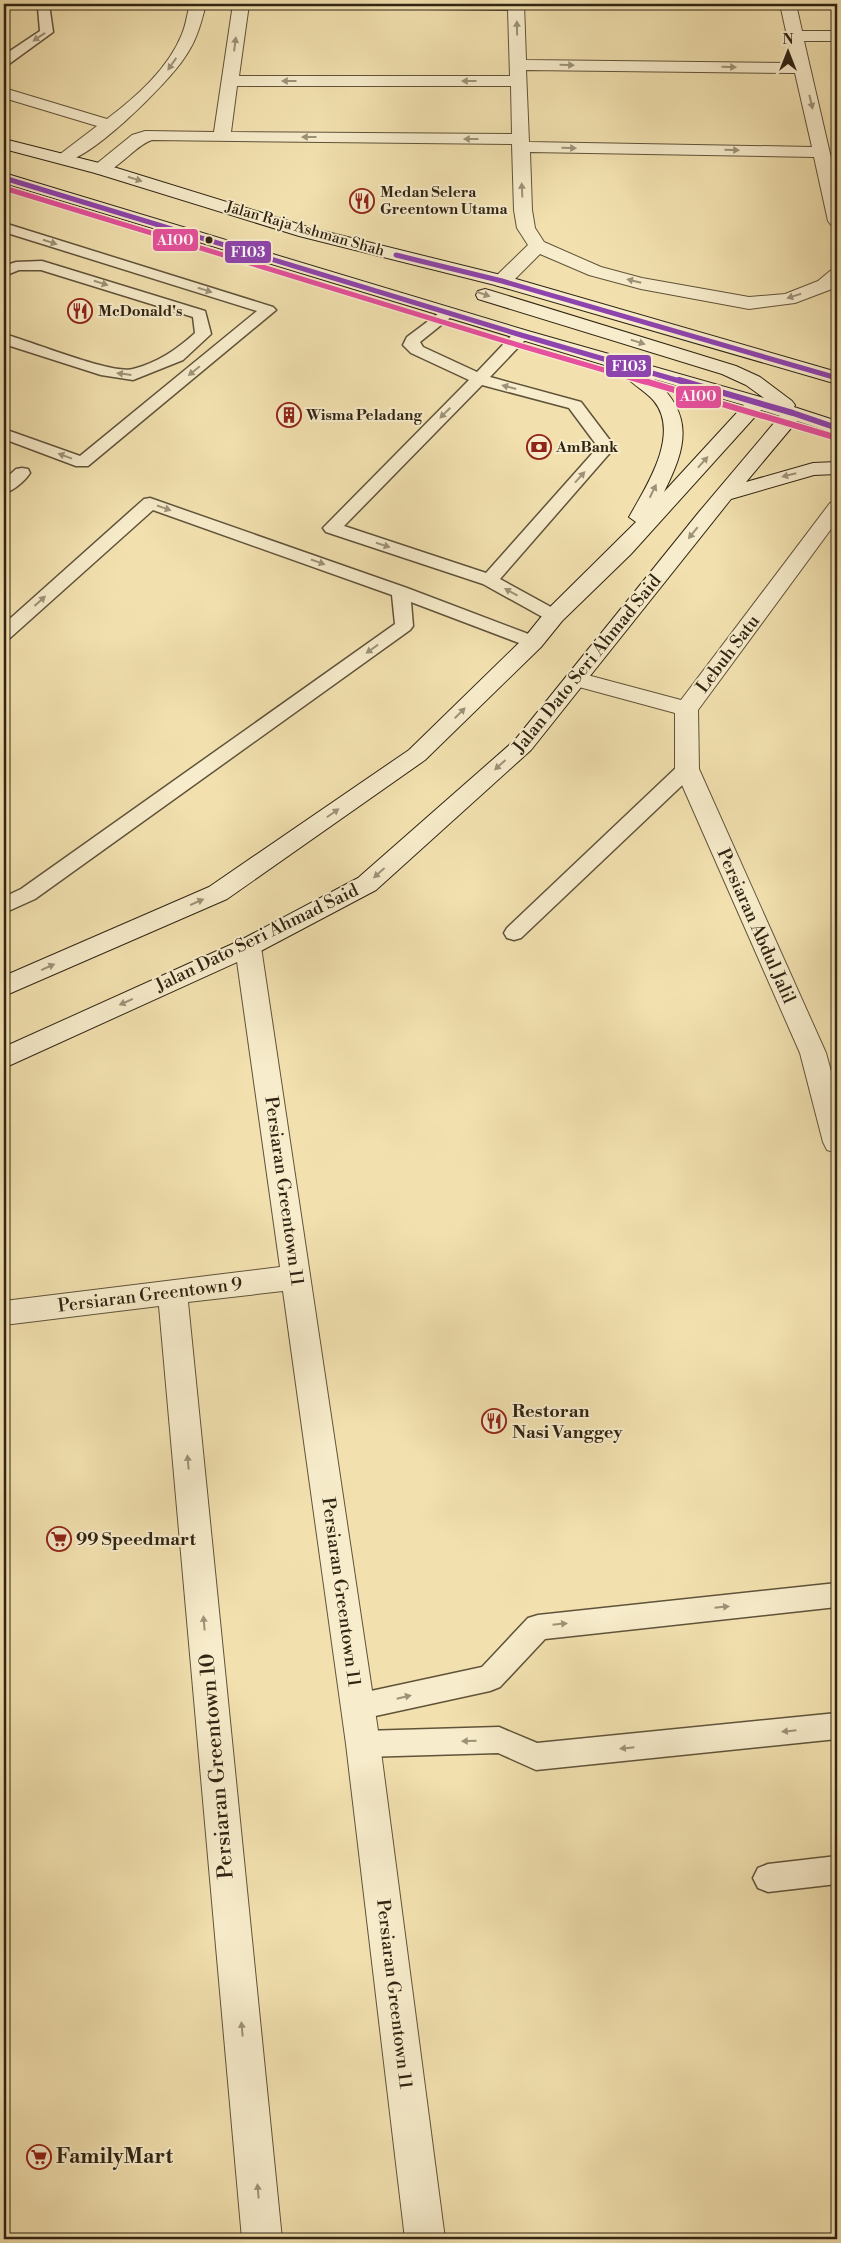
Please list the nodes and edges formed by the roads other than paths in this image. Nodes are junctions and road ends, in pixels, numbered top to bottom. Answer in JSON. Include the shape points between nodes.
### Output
{"nodes":[{"id":1,"x":9,"y":4,"type":"edge"},
{"id":2,"x":38,"y":4,"type":"edge"},
{"id":3,"x":198,"y":4,"type":"edge"},
{"id":4,"x":241,"y":4,"type":"edge"},
{"id":5,"x":428,"y":4,"type":"edge"},
{"id":6,"x":516,"y":4,"type":"edge"},
{"id":7,"x":788,"y":4,"type":"edge"},
{"id":8,"x":4,"y":6,"type":"edge"},
{"id":9,"x":796,"y":36,"type":"junction"},
{"id":10,"x":837,"y":36,"type":"edge"},
{"id":11,"x":4,"y":60,"type":"edge"},
{"id":12,"x":803,"y":68,"type":"junction"},
{"id":13,"x":518,"y":73,"type":"junction"},
{"id":14,"x":230,"y":81,"type":"junction"},
{"id":15,"x":4,"y":93,"type":"edge"},
{"id":16,"x":110,"y":126,"type":"junction"},
{"id":17,"x":222,"y":137,"type":"junction"},
{"id":18,"x":520,"y":143,"type":"junction"},
{"id":19,"x":4,"y":144,"type":"edge"},
{"id":20,"x":822,"y":152,"type":"junction"},
{"id":21,"x":64,"y":158,"type":"junction"},
{"id":22,"x":101,"y":169,"type":"junction"},
{"id":23,"x":4,"y":179,"type":"edge"},
{"id":24,"x":837,"y":221,"type":"edge"},
{"id":25,"x":4,"y":227,"type":"edge"},
{"id":26,"x":305,"y":232,"type":"junction"},
{"id":27,"x":538,"y":246,"type":"junction"},
{"id":28,"x":87,"y":254,"type":"junction"},
{"id":29,"x":4,"y":272,"type":"edge"},
{"id":30,"x":837,"y":275,"type":"edge"},
{"id":31,"x":502,"y":281,"type":"junction"},
{"id":32,"x":448,"y":313,"type":"junction"},
{"id":33,"x":200,"y":314,"type":"junction"},
{"id":34,"x":521,"y":335,"type":"junction"},
{"id":35,"x":4,"y":339,"type":"edge"},
{"id":36,"x":624,"y":365,"type":"junction"},
{"id":37,"x":837,"y":378,"type":"edge"},
{"id":38,"x":479,"y":379,"type":"junction"},
{"id":39,"x":757,"y":403,"type":"junction"},
{"id":40,"x":828,"y":405,"type":"dead end"},
{"id":41,"x":787,"y":406,"type":"junction"},
{"id":42,"x":837,"y":428,"type":"edge"},
{"id":43,"x":4,"y":434,"type":"edge"},
{"id":44,"x":4,"y":467,"type":"edge"},
{"id":45,"x":837,"y":468,"type":"edge"},
{"id":46,"x":4,"y":488,"type":"edge"},
{"id":47,"x":724,"y":495,"type":"junction"},
{"id":48,"x":837,"y":507,"type":"edge"},
{"id":49,"x":623,"y":549,"type":"junction"},
{"id":50,"x":489,"y":580,"type":"junction"},
{"id":51,"x":401,"y":592,"type":"junction"},
{"id":52,"x":554,"y":616,"type":"junction"},
{"id":53,"x":4,"y":634,"type":"edge"},
{"id":54,"x":532,"y":642,"type":"junction"},
{"id":55,"x":576,"y":679,"type":"junction"},
{"id":56,"x":686,"y":709,"type":"junction"},
{"id":57,"x":687,"y":769,"type":"junction"},
{"id":58,"x":4,"y":906,"type":"edge"},
{"id":59,"x":514,"y":933,"type":"dead end"},
{"id":60,"x":248,"y":947,"type":"junction"},
{"id":61,"x":4,"y":986,"type":"edge"},
{"id":62,"x":4,"y":1058,"type":"edge"},
{"id":63,"x":837,"y":1142,"type":"edge"},
{"id":64,"x":297,"y":1277,"type":"junction"},
{"id":65,"x":172,"y":1292,"type":"junction"},
{"id":66,"x":4,"y":1313,"type":"edge"},
{"id":67,"x":837,"y":1595,"type":"edge"},
{"id":68,"x":357,"y":1707,"type":"junction"},
{"id":69,"x":837,"y":1726,"type":"edge"},
{"id":70,"x":363,"y":1744,"type":"junction"},
{"id":71,"x":837,"y":1870,"type":"edge"},
{"id":72,"x":768,"y":1878,"type":"dead end"},
{"id":73,"x":262,"y":2239,"type":"edge"},
{"id":74,"x":425,"y":2239,"type":"edge"}],
"edges":[{"from":1,"to":8,"type":"lane"},
{"from":2,"to":11,"type":"lane","one_way":true,"via":[[44,6],[47,32]]},
{"from":3,"to":16,"type":"street","one_way":true,"via":[[190,36],[170,68]]},
{"from":14,"to":4,"type":"street","one_way":true},
{"from":5,"to":6,"type":"street"},
{"from":13,"to":6,"type":"street","one_way":true},
{"from":7,"to":9,"type":"street"},
{"from":9,"to":10,"type":"street"},
{"from":9,"to":12,"type":"street"},
{"from":13,"to":12,"type":"street","one_way":true},
{"from":12,"to":20,"type":"street","one_way":true},
{"from":13,"to":14,"type":"street","one_way":true},
{"from":13,"to":18,"type":"street"},
{"from":14,"to":17,"type":"street"},
{"from":15,"to":16,"type":"street"},
{"from":16,"to":21,"type":"street"},
{"from":18,"to":17,"type":"street","one_way":true},
{"from":17,"to":22,"type":"street","via":[[151,135],[138,139]]},
{"from":18,"to":20,"type":"street","one_way":true},
{"from":27,"to":18,"type":"street","one_way":true,"via":[[526,228]]},
{"from":19,"to":21,"type":"street","name":"Jalan Raja Ashman Shah"},
{"from":20,"to":24,"type":"street"},
{"from":21,"to":22,"type":"street","name":"Jalan Raja Ashman Shah"},
{"from":22,"to":26,"type":"street","name":"Jalan Raja Ashman Shah","one_way":true},
{"from":23,"to":32,"type":"street"},
{"from":25,"to":28,"type":"lane","one_way":true},
{"from":26,"to":31,"type":"street","name":"Jalan Raja Ashman Shah"},
{"from":26,"to":41,"type":"street","one_way":true,"via":[[536,312],[730,370],[753,381]]},
{"from":30,"to":27,"type":"street","one_way":true,"via":[[825,285],[788,299],[749,303],[595,272]]},
{"from":27,"to":31,"type":"street"},
{"from":28,"to":33,"type":"lane","via":[[106,267],[186,298]]},
{"from":28,"to":43,"type":"lane","one_way":true,"via":[[268,310],[82,462]]},
{"from":29,"to":33,"type":"lane","one_way":true,"via":[[16,266],[42,265]]},
{"from":31,"to":37,"type":"street","name":"Jalan Raja Ashman Shah"},
{"from":32,"to":34,"type":"street"},
{"from":32,"to":38,"type":"lane","via":[[411,345]]},
{"from":33,"to":35,"type":"lane","one_way":true,"via":[[203,334],[177,357],[133,375],[107,372]]},
{"from":34,"to":36,"type":"street"},
{"from":34,"to":38,"type":"lane"},
{"from":36,"to":39,"type":"street"},
{"from":49,"to":36,"type":"street","one_way":true,"via":[[673,449],[674,424],[666,403]]},
{"from":50,"to":38,"type":"lane","one_way":true,"via":[[607,447],[576,404]]},
{"from":38,"to":50,"type":"lane","one_way":true,"via":[[332,528]]},
{"from":39,"to":41,"type":"street"},
{"from":49,"to":39,"type":"street","one_way":true},
{"from":40,"to":41,"type":"street"},
{"from":41,"to":42,"type":"street"},
{"from":41,"to":47,"type":"street","name":"Jalan Dato Seri Ahmad Said"},
{"from":44,"to":46,"type":"lane","via":[[22,473]]},
{"from":45,"to":47,"type":"street","one_way":true,"via":[[813,469]]},
{"from":47,"to":55,"type":"street","name":"Jalan Dato Seri Ahmad Said","one_way":true},
{"from":48,"to":56,"type":"street","name":"Lebuh Satu"},
{"from":49,"to":52,"type":"street"},
{"from":52,"to":50,"type":"lane","one_way":true},
{"from":53,"to":51,"type":"lane","one_way":true,"via":[[150,503]]},
{"from":51,"to":54,"type":"lane"},
{"from":51,"to":58,"type":"lane","one_way":true,"via":[[404,626],[28,894]]},
{"from":52,"to":54,"type":"street"},
{"from":61,"to":54,"type":"street","one_way":true,"via":[[218,893],[417,755]]},
{"from":55,"to":56,"type":"street","name":"Lebuh Satu"},
{"from":55,"to":60,"type":"street","name":"Jalan Dato Seri Ahmad Said","one_way":true,"via":[[523,745],[367,884]]},
{"from":56,"to":57,"type":"street","name":"Persiaran Abdul Jalil"},
{"from":57,"to":59,"type":"lane"},
{"from":57,"to":63,"type":"street","name":"Persiaran Abdul Jalil","via":[[813,1053]]},
{"from":60,"to":62,"type":"street","name":"Jalan Dato Seri Ahmad Said","one_way":true},
{"from":60,"to":64,"type":"street","name":"Persiaran Greentown 11"},
{"from":64,"to":65,"type":"street","name":"Persiaran Greentown 9"},
{"from":64,"to":68,"type":"street","name":"Persiaran Greentown 11"},
{"from":65,"to":66,"type":"street","name":"Persiaran Greentown 9"},
{"from":73,"to":65,"type":"street","name":"Persiaran Greentown 10","one_way":true},
{"from":68,"to":67,"type":"lane","one_way":true,"via":[[490,1678],[538,1626]]},
{"from":68,"to":70,"type":"street","name":"Persiaran Greentown 11"},
{"from":69,"to":70,"type":"lane","one_way":true,"via":[[536,1757],[499,1740]]},
{"from":70,"to":74,"type":"street","name":"Persiaran Greentown 11"},
{"from":71,"to":72,"type":"lane"}]}
